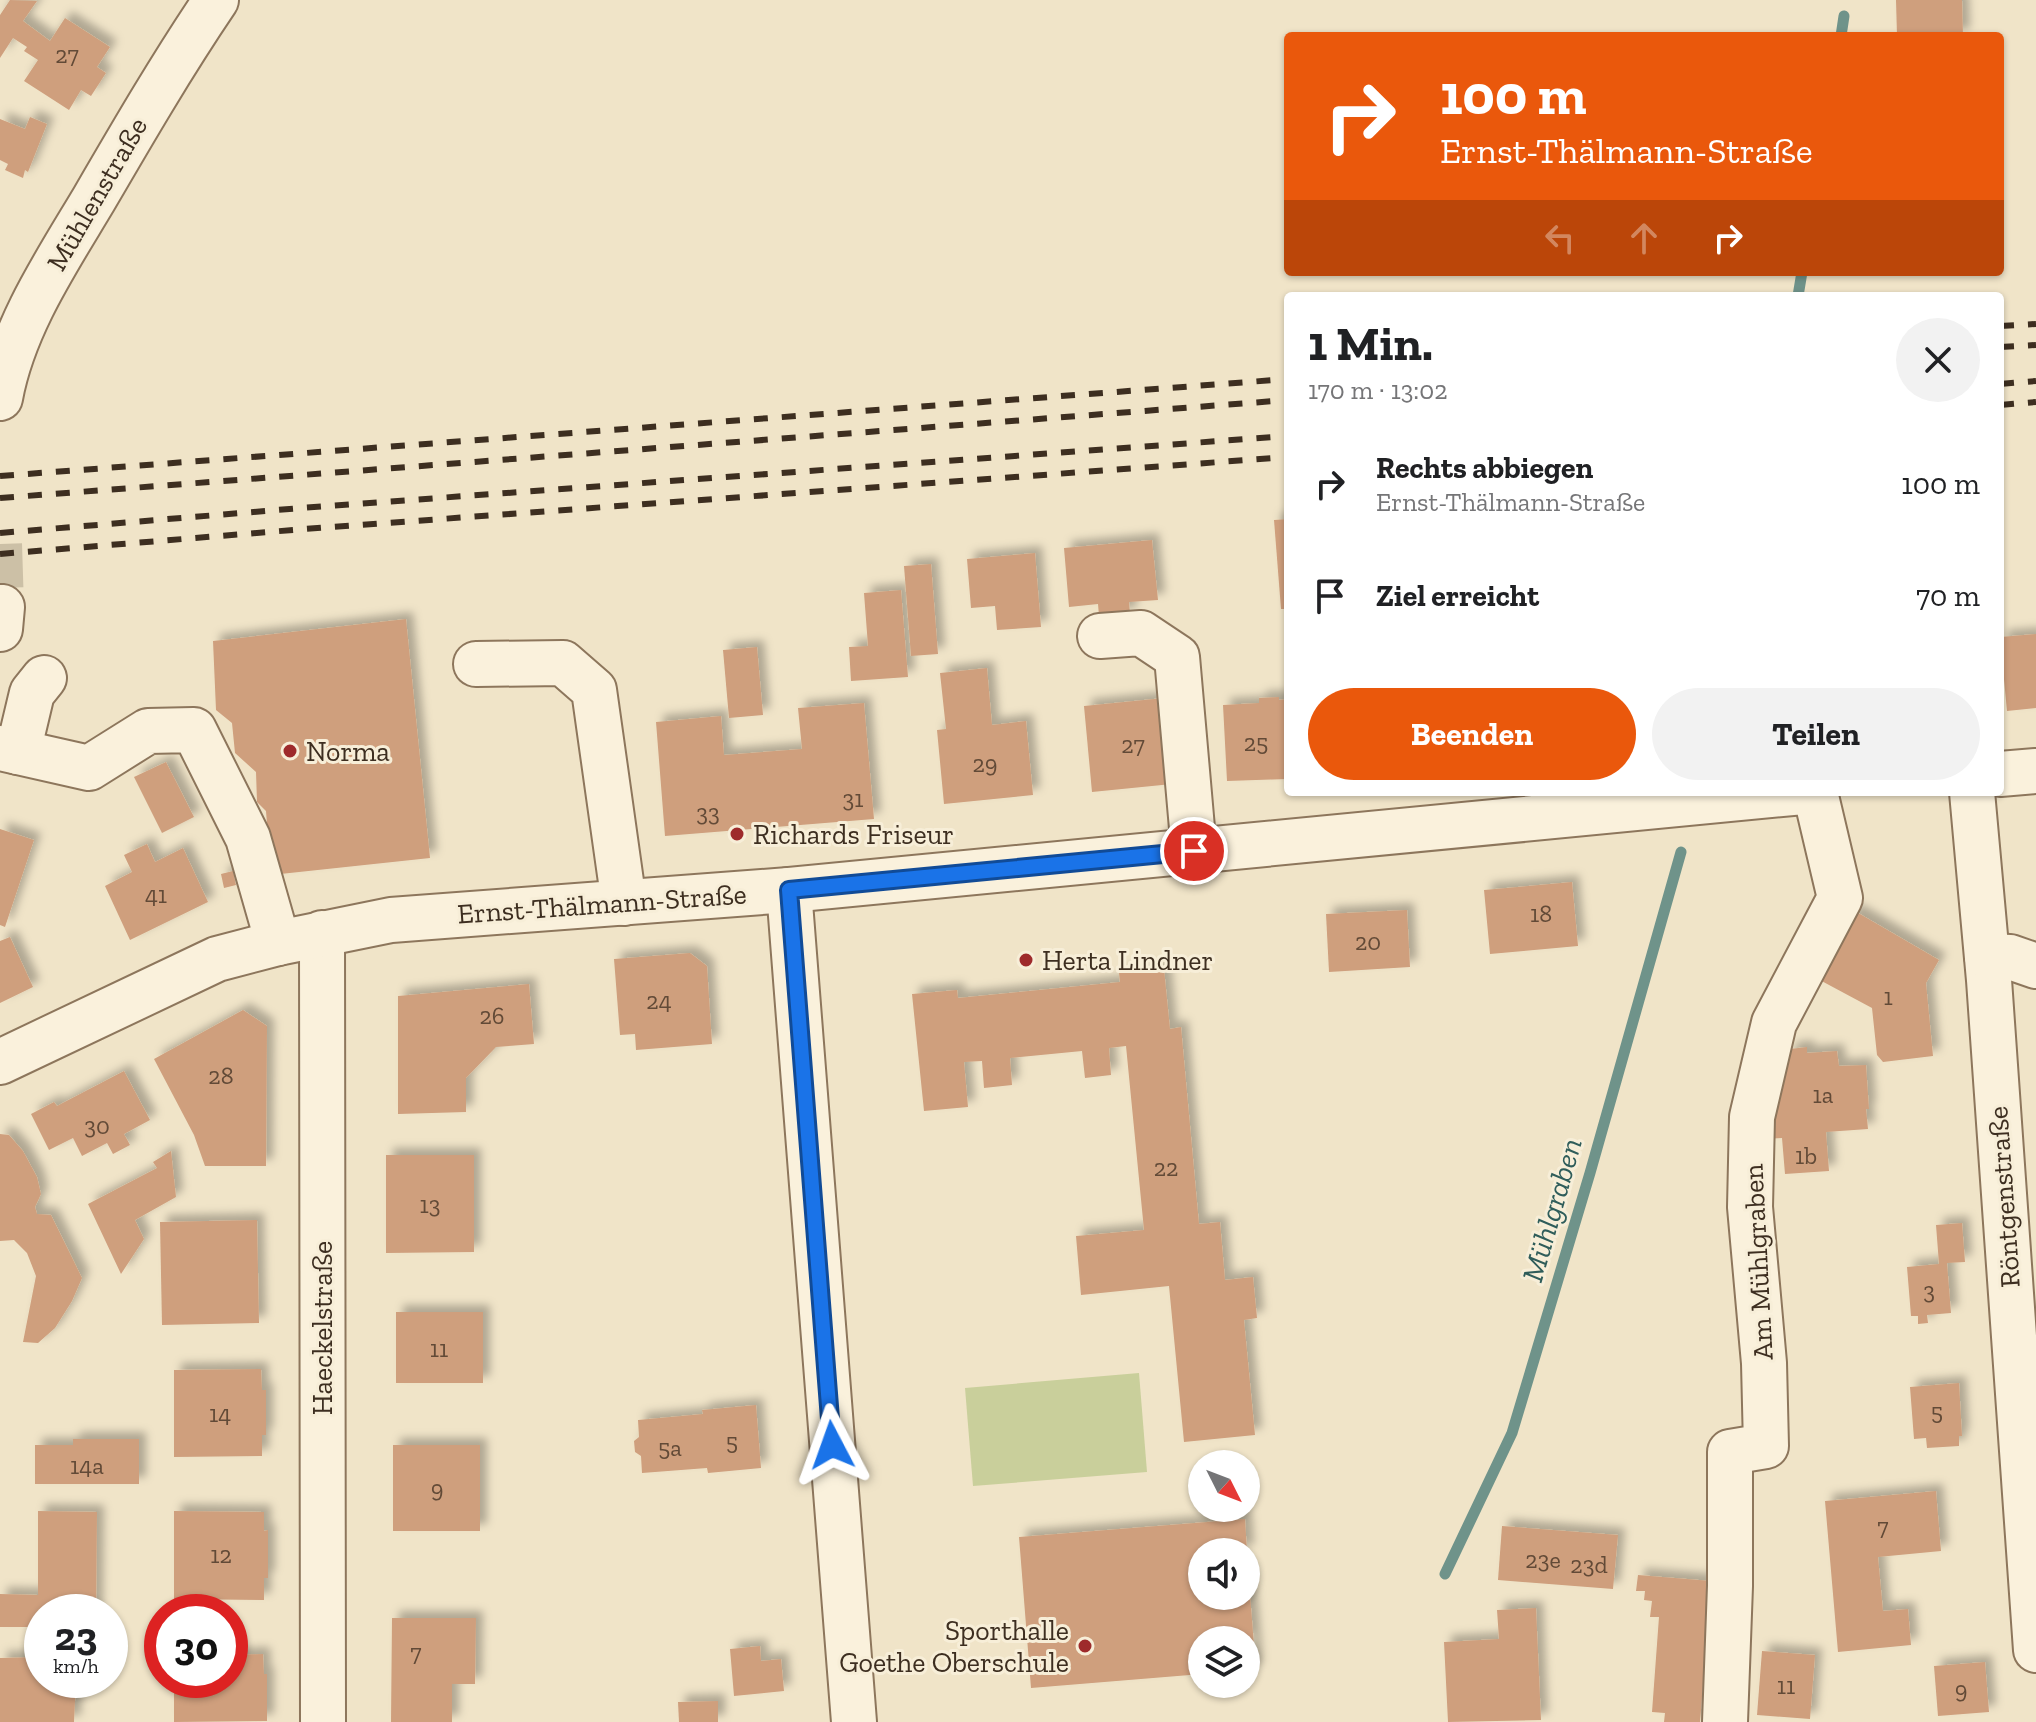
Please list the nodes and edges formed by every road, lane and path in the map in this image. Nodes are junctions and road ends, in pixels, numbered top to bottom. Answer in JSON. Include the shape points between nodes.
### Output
{"nodes":[{"id":1,"x":216,"y":0,"type":"edge"},
{"id":2,"x":0,"y":398,"type":"edge"},
{"id":3,"x":1100,"y":636,"type":"dead end"},
{"id":4,"x":476,"y":664,"type":"dead end"},
{"id":5,"x":44,"y":678,"type":"dead end"},
{"id":6,"x":9,"y":750,"type":"edge"},
{"id":7,"x":2036,"y":771,"type":"edge"},
{"id":8,"x":2004,"y":774,"type":"edge"},
{"id":9,"x":1763,"y":796,"type":"edge"},
{"id":10,"x":1816,"y":796,"type":"edge"},
{"id":11,"x":1972,"y":796,"type":"edge"},
{"id":12,"x":1194,"y":851,"type":"junction"},
{"id":13,"x":789,"y":890,"type":"junction"},
{"id":14,"x":624,"y":903,"type":"junction"},
{"id":15,"x":322,"y":933,"type":"junction"},
{"id":16,"x":278,"y":943,"type":"junction"},
{"id":17,"x":1987,"y":956,"type":"junction"},
{"id":18,"x":2036,"y":966,"type":"edge"},
{"id":19,"x":0,"y":1062,"type":"edge"},
{"id":20,"x":2031,"y":1508,"type":"edge"},
{"id":21,"x":2036,"y":1650,"type":"edge"},
{"id":22,"x":323,"y":1722,"type":"edge"},
{"id":23,"x":854,"y":1722,"type":"edge"},
{"id":24,"x":1725,"y":1722,"type":"edge"}],
"edges":[{"from":1,"to":2,"type":"street","name":"Mühlenstraße","via":[[162,83],[23,326]]},
{"from":3,"to":12,"type":"street","via":[[1141,633],[1177,657]]},
{"from":4,"to":14,"type":"street","via":[[563,663],[594,690]]},
{"from":5,"to":6,"type":"street","via":[[32,693]]},
{"from":6,"to":16,"type":"street","via":[[89,768],[148,731],[194,730],[248,838]]},
{"from":7,"to":8,"type":"street"},
{"from":9,"to":12,"type":"street","name":"Ernst-Thälmann-Straße"},
{"from":10,"to":24,"type":"street","name":"Am Mühlgraben","via":[[1840,898],[1774,1023],[1752,1117],[1750,1207],[1766,1446],[1730,1452]]},
{"from":11,"to":17,"type":"street","name":"Röntgenstraße"},
{"from":12,"to":13,"type":"street","name":"Ernst-Thälmann-Straße"},
{"from":13,"to":14,"type":"street","name":"Ernst-Thälmann-Straße"},
{"from":13,"to":23,"type":"street"},
{"from":14,"to":15,"type":"street","name":"Ernst-Thälmann-Straße","via":[[391,920]]},
{"from":15,"to":16,"type":"street","name":"Ernst-Thälmann-Straße"},
{"from":15,"to":22,"type":"street","name":"Haeckelstraße"},
{"from":16,"to":19,"type":"street","name":"Ernst-Thälmann-Straße","via":[[217,959]]},
{"from":17,"to":18,"type":"street"},
{"from":17,"to":20,"type":"street","name":"Röntgenstraße"},
{"from":20,"to":21,"type":"street","name":"Röntgenstraße"}]}
